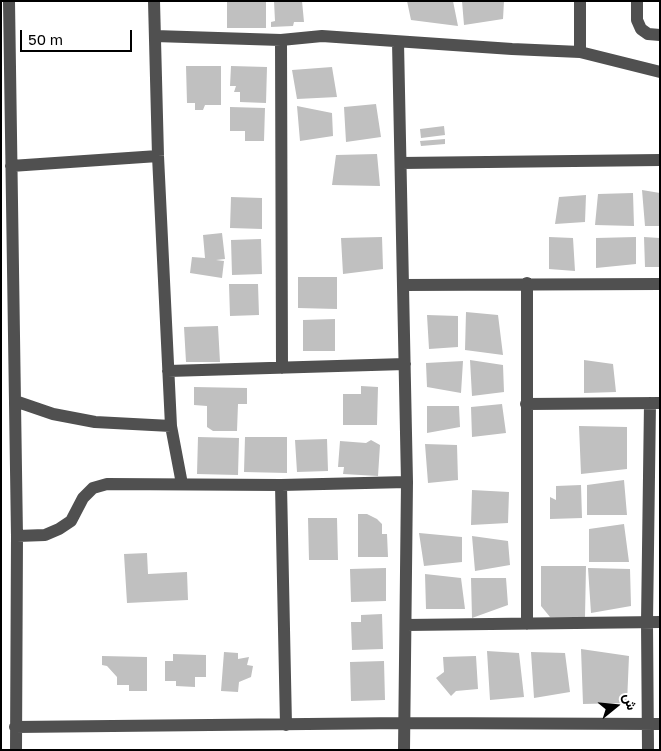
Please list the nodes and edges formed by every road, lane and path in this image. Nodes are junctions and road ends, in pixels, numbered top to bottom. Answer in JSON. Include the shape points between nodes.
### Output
{"nodes":[{"id":1,"x":9,"y":1,"type":"edge"},
{"id":2,"x":154,"y":1,"type":"edge"},
{"id":3,"x":580,"y":1,"type":"edge"},
{"id":4,"x":637,"y":1,"type":"edge"},
{"id":5,"x":660,"y":34,"type":"edge"},
{"id":6,"x":155,"y":36,"type":"junction"},
{"id":7,"x":281,"y":40,"type":"junction"},
{"id":8,"x":398,"y":42,"type":"junction"},
{"id":9,"x":580,"y":52,"type":"junction"},
{"id":10,"x":660,"y":72,"type":"edge"},
{"id":11,"x":158,"y":156,"type":"junction"},
{"id":12,"x":660,"y":160,"type":"edge"},
{"id":13,"x":401,"y":163,"type":"junction"},
{"id":14,"x":12,"y":166,"type":"junction"},
{"id":15,"x":527,"y":283,"type":"junction"},
{"id":16,"x":660,"y":284,"type":"edge"},
{"id":17,"x":403,"y":285,"type":"junction"},
{"id":18,"x":405,"y":364,"type":"junction"},
{"id":19,"x":282,"y":368,"type":"junction"},
{"id":20,"x":168,"y":371,"type":"junction"},
{"id":21,"x":15,"y":401,"type":"junction"},
{"id":22,"x":655,"y":403,"type":"edge"},
{"id":23,"x":526,"y":404,"type":"junction"},
{"id":24,"x":171,"y":426,"type":"junction"},
{"id":25,"x":406,"y":482,"type":"junction"},
{"id":26,"x":182,"y":484,"type":"junction"},
{"id":27,"x":281,"y":485,"type":"junction"},
{"id":28,"x":17,"y":536,"type":"junction"},
{"id":29,"x":653,"y":622,"type":"edge"},
{"id":30,"x":406,"y":624,"type":"junction"},
{"id":31,"x":527,"y":624,"type":"junction"},
{"id":32,"x":405,"y":723,"type":"junction"},
{"id":33,"x":654,"y":724,"type":"edge"},
{"id":34,"x":286,"y":725,"type":"junction"},
{"id":35,"x":15,"y":727,"type":"junction"},
{"id":36,"x":16,"y":750,"type":"edge"},
{"id":37,"x":404,"y":750,"type":"edge"},
{"id":38,"x":648,"y":750,"type":"edge"}],
"edges":[{"from":1,"to":14,"type":"street"},
{"from":2,"to":6,"type":"street"},
{"from":3,"to":9,"type":"street"},
{"from":4,"to":5,"type":"street","via":[[637,20],[641,29],[648,34]]},
{"from":6,"to":7,"type":"street"},
{"from":6,"to":11,"type":"street"},
{"from":7,"to":8,"type":"street","via":[[322,36]]},
{"from":7,"to":19,"type":"street"},
{"from":8,"to":9,"type":"street"},
{"from":8,"to":13,"type":"street"},
{"from":9,"to":10,"type":"street"},
{"from":11,"to":14,"type":"street"},
{"from":11,"to":20,"type":"street"},
{"from":12,"to":13,"type":"street"},
{"from":13,"to":17,"type":"street"},
{"from":14,"to":21,"type":"street"},
{"from":15,"to":16,"type":"street"},
{"from":15,"to":17,"type":"street"},
{"from":15,"to":23,"type":"street"},
{"from":17,"to":18,"type":"street"},
{"from":18,"to":19,"type":"street"},
{"from":18,"to":25,"type":"street"},
{"from":19,"to":20,"type":"street"},
{"from":20,"to":24,"type":"street"},
{"from":21,"to":24,"type":"street","via":[[54,414],[94,422]]},
{"from":21,"to":28,"type":"street"},
{"from":22,"to":23,"type":"street"},
{"from":22,"to":29,"type":"street"},
{"from":23,"to":31,"type":"street"},
{"from":24,"to":26,"type":"street"},
{"from":25,"to":27,"type":"street"},
{"from":25,"to":30,"type":"street"},
{"from":26,"to":27,"type":"street"},
{"from":26,"to":28,"type":"street","via":[[108,484],[93,488],[83,498],[71,521],[59,529],[45,534]]},
{"from":27,"to":34,"type":"street"},
{"from":28,"to":35,"type":"street"},
{"from":29,"to":31,"type":"street"},
{"from":29,"to":33,"type":"street"},
{"from":30,"to":31,"type":"street"},
{"from":30,"to":32,"type":"street"},
{"from":32,"to":33,"type":"street"},
{"from":32,"to":34,"type":"street"},
{"from":32,"to":37,"type":"street"},
{"from":33,"to":38,"type":"street"},
{"from":34,"to":35,"type":"street"},
{"from":35,"to":36,"type":"street"}]}
